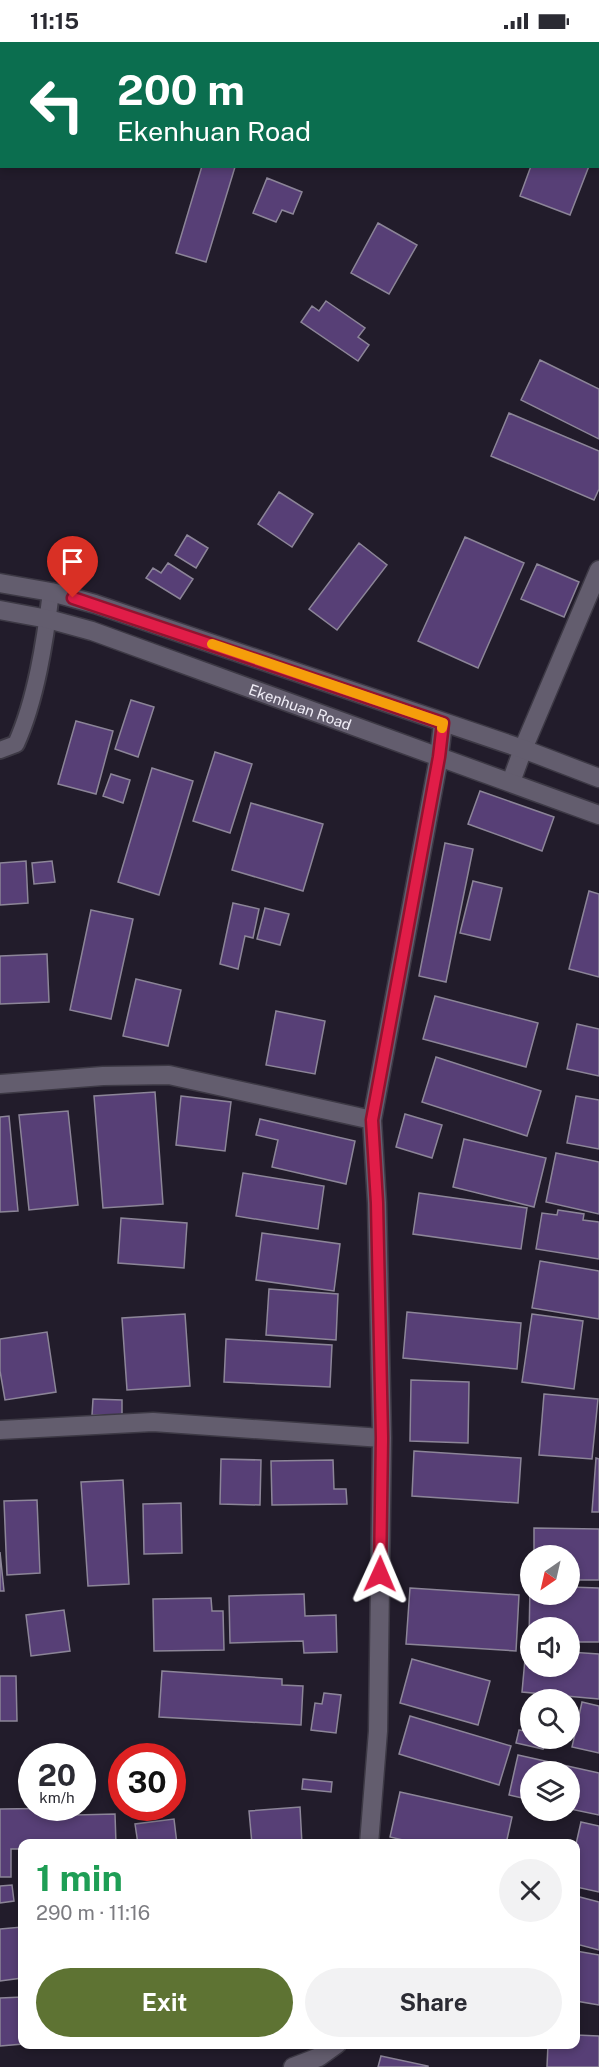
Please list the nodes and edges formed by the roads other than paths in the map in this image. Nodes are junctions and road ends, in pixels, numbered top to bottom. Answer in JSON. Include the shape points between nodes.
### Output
{"nodes":[{"id":1,"x":599,"y":570,"type":"edge"},
{"id":2,"x":0,"y":583,"type":"edge"},
{"id":3,"x":51,"y":592,"type":"junction"},
{"id":4,"x":0,"y":610,"type":"edge"},
{"id":5,"x":48,"y":619,"type":"junction"},
{"id":6,"x":443,"y":723,"type":"junction"},
{"id":7,"x":0,"y":750,"type":"edge"},
{"id":8,"x":523,"y":750,"type":"junction"},
{"id":9,"x":439,"y":757,"type":"junction"},
{"id":10,"x":599,"y":778,"type":"edge"},
{"id":11,"x":511,"y":782,"type":"junction"},
{"id":12,"x":599,"y":815,"type":"edge"},
{"id":13,"x":0,"y":1084,"type":"edge"},
{"id":14,"x":372,"y":1120,"type":"junction"},
{"id":15,"x":0,"y":1430,"type":"edge"},
{"id":16,"x":382,"y":1438,"type":"junction"},
{"id":17,"x":369,"y":1839,"type":"edge"},
{"id":18,"x":330,"y":2049,"type":"edge"},
{"id":19,"x":293,"y":2067,"type":"edge"}],
"edges":[{"from":1,"to":8,"type":"street"},
{"from":2,"to":3,"type":"street","name":"Ekenhuan Road"},
{"from":3,"to":5,"type":"lane"},
{"from":3,"to":6,"type":"street","name":"Ekenhuan Road"},
{"from":4,"to":5,"type":"street","name":"Ekenhuan Road"},
{"from":5,"to":7,"type":"lane","via":[[27,719],[16,744]]},
{"from":5,"to":9,"type":"street","name":"Ekenhuan Road"},
{"from":6,"to":8,"type":"street","name":"Ekenhuan Road"},
{"from":6,"to":9,"type":"street"},
{"from":8,"to":10,"type":"street","name":"Ekenhuan Road"},
{"from":8,"to":11,"type":"street"},
{"from":9,"to":11,"type":"street","name":"Ekenhuan Road"},
{"from":9,"to":14,"type":"street"},
{"from":11,"to":12,"type":"street","name":"Ekenhuan Road"},
{"from":13,"to":14,"type":"street","via":[[169,1075]]},
{"from":14,"to":16,"type":"street"},
{"from":15,"to":16,"type":"street","via":[[153,1422]]},
{"from":16,"to":17,"type":"street","via":[[378,1731]]},
{"from":18,"to":19,"type":"street"}]}
